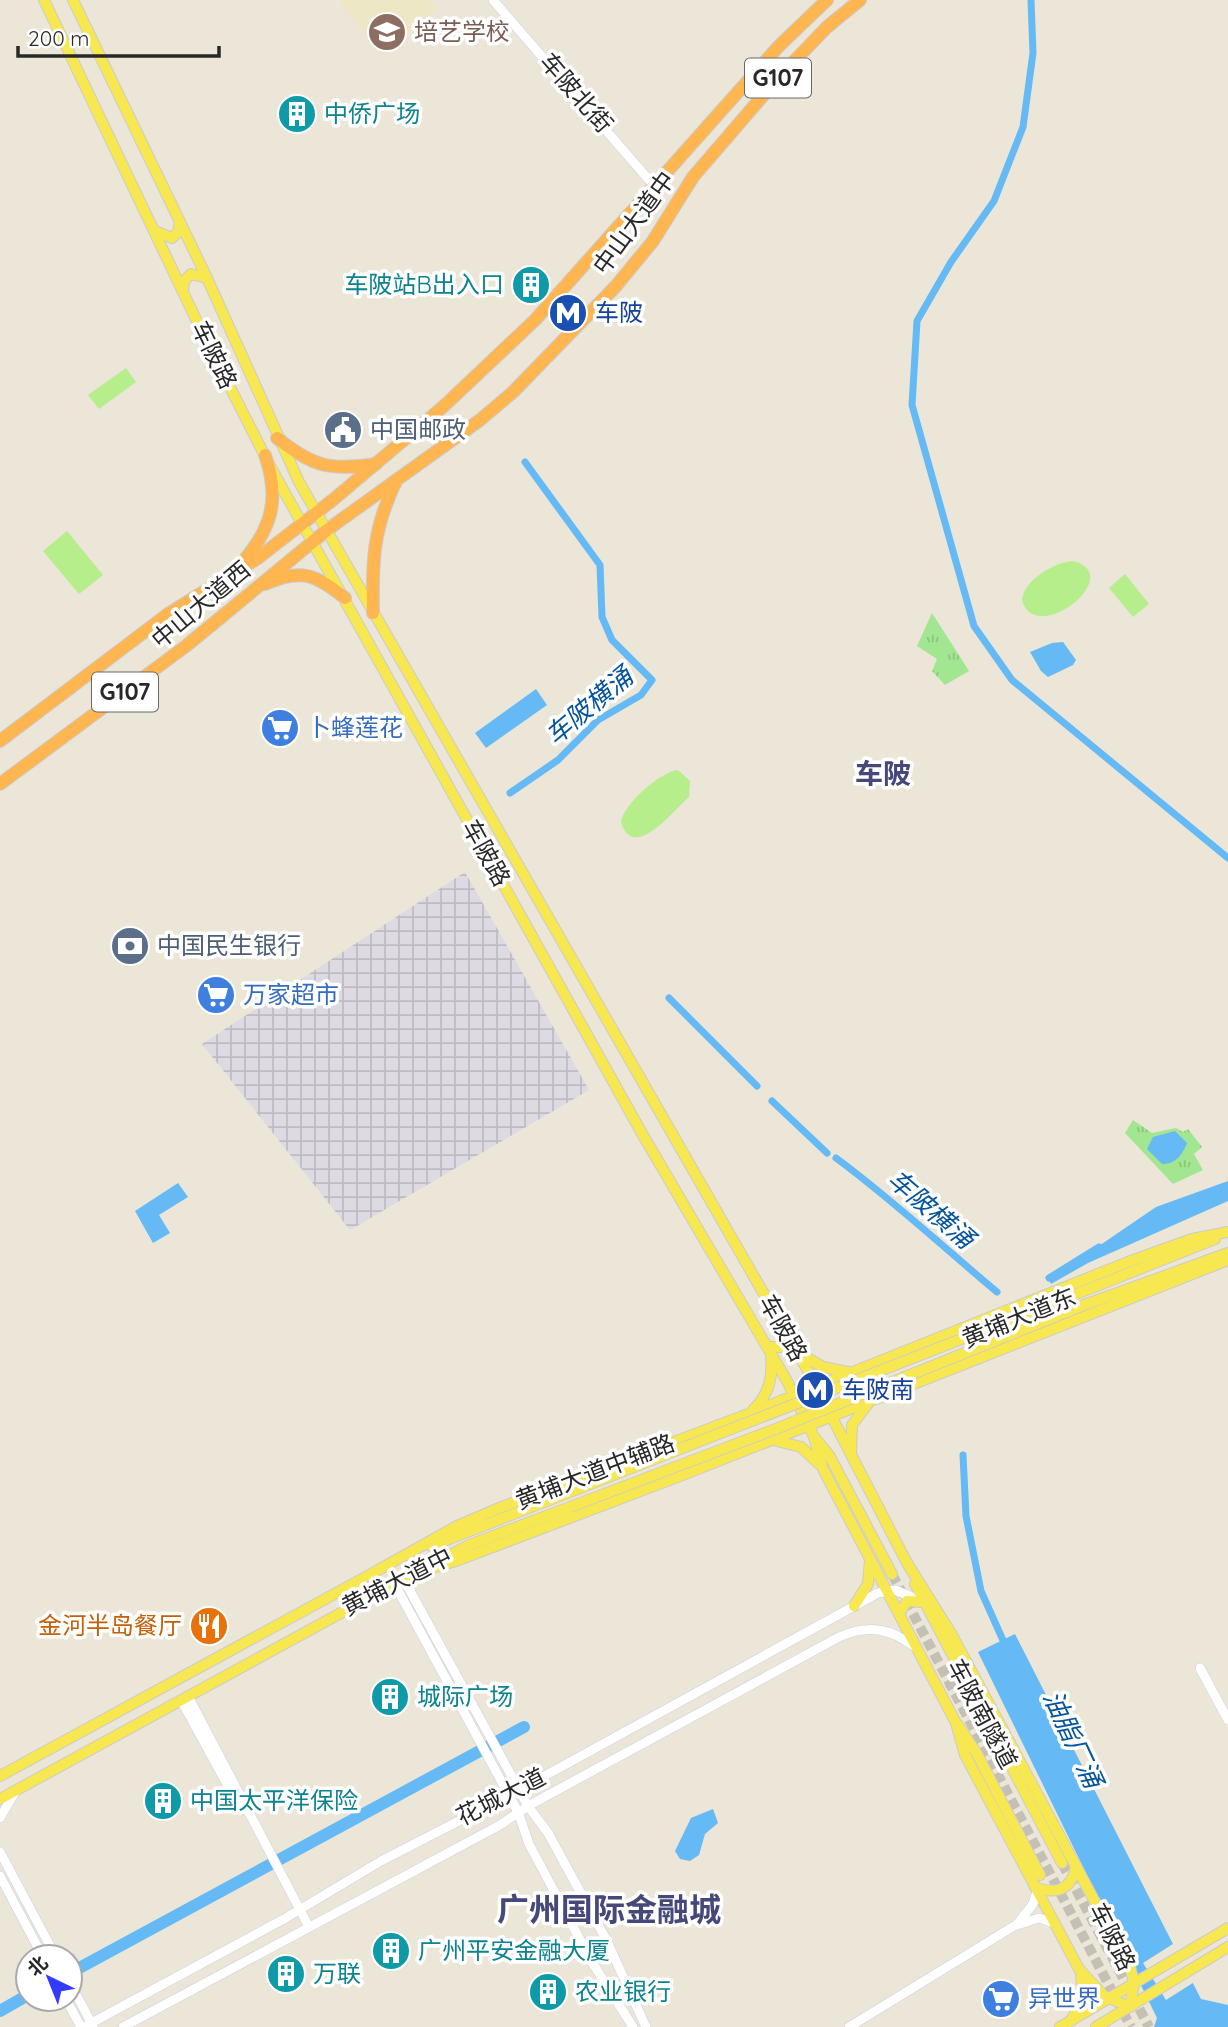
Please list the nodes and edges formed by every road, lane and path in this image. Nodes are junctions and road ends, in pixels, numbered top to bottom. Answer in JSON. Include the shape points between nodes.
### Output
{"nodes":[{"id":1,"x":44,"y":0,"type":"edge"},
{"id":2,"x":73,"y":0,"type":"edge"},
{"id":3,"x":493,"y":0,"type":"edge"},
{"id":4,"x":827,"y":0,"type":"edge"},
{"id":5,"x":860,"y":0,"type":"edge"},
{"id":6,"x":656,"y":188,"type":"junction"},
{"id":7,"x":180,"y":222,"type":"junction"},
{"id":8,"x":155,"y":231,"type":"junction"},
{"id":9,"x":207,"y":278,"type":"junction"},
{"id":10,"x":183,"y":290,"type":"junction"},
{"id":11,"x":278,"y":438,"type":"junction"},
{"id":12,"x":265,"y":455,"type":"junction"},
{"id":13,"x":376,"y":464,"type":"junction"},
{"id":14,"x":398,"y":478,"type":"junction"},
{"id":15,"x":347,"y":488,"type":"junction"},
{"id":16,"x":355,"y":509,"type":"junction"},
{"id":17,"x":317,"y":513,"type":"junction"},
{"id":18,"x":303,"y":524,"type":"junction"},
{"id":19,"x":327,"y":530,"type":"junction"},
{"id":20,"x":313,"y":541,"type":"junction"},
{"id":21,"x":276,"y":544,"type":"junction"},
{"id":22,"x":287,"y":562,"type":"junction"},
{"id":23,"x":223,"y":580,"type":"junction"},
{"id":24,"x":246,"y":594,"type":"junction"},
{"id":25,"x":345,"y":598,"type":"junction"},
{"id":26,"x":373,"y":613,"type":"junction"},
{"id":27,"x":0,"y":741,"type":"edge"},
{"id":28,"x":0,"y":784,"type":"edge"},
{"id":29,"x":489,"y":812,"type":"junction"},
{"id":30,"x":469,"y":823,"type":"junction"},
{"id":31,"x":511,"y":852,"type":"junction"},
{"id":32,"x":491,"y":862,"type":"junction"},
{"id":33,"x":1228,"y":1233,"type":"edge"},
{"id":34,"x":1228,"y":1253,"type":"edge"},
{"id":35,"x":1228,"y":1260,"type":"edge"},
{"id":36,"x":787,"y":1336,"type":"junction"},
{"id":37,"x":769,"y":1350,"type":"junction"},
{"id":38,"x":796,"y":1350,"type":"junction"},
{"id":39,"x":908,"y":1350,"type":"junction"},
{"id":40,"x":872,"y":1365,"type":"junction"},
{"id":41,"x":854,"y":1372,"type":"junction"},
{"id":42,"x":919,"y":1382,"type":"junction"},
{"id":43,"x":815,"y":1387,"type":"junction"},
{"id":44,"x":794,"y":1395,"type":"junction"},
{"id":45,"x":882,"y":1397,"type":"junction"},
{"id":46,"x":809,"y":1401,"type":"joint"},
{"id":47,"x":816,"y":1413,"type":"joint"},
{"id":48,"x":748,"y":1414,"type":"junction"},
{"id":49,"x":830,"y":1418,"type":"junction"},
{"id":50,"x":733,"y":1420,"type":"junction"},
{"id":51,"x":811,"y":1432,"type":"junction"},
{"id":52,"x":678,"y":1440,"type":"junction"},
{"id":53,"x":770,"y":1441,"type":"junction"},
{"id":54,"x":745,"y":1451,"type":"junction"},
{"id":55,"x":853,"y":1462,"type":"junction"},
{"id":56,"x":823,"y":1469,"type":"junction"},
{"id":57,"x":690,"y":1472,"type":"junction"},
{"id":58,"x":870,"y":1557,"type":"junction"},
{"id":59,"x":907,"y":1563,"type":"junction"},
{"id":60,"x":380,"y":1569,"type":"junction"},
{"id":61,"x":892,"y":1574,"type":"tunnel mouth"},
{"id":62,"x":403,"y":1579,"type":"junction"},
{"id":63,"x":887,"y":1590,"type":"junction"},
{"id":64,"x":923,"y":1602,"type":"junction"},
{"id":65,"x":854,"y":1605,"type":"junction"},
{"id":66,"x":305,"y":1608,"type":"junction"},
{"id":67,"x":900,"y":1614,"type":"junction"},
{"id":68,"x":315,"y":1625,"type":"junction"},
{"id":69,"x":238,"y":1645,"type":"junction"},
{"id":70,"x":917,"y":1648,"type":"junction"},
{"id":71,"x":248,"y":1663,"type":"junction"},
{"id":72,"x":1200,"y":1668,"type":"dead end"},
{"id":73,"x":185,"y":1698,"type":"junction"},
{"id":74,"x":1228,"y":1720,"type":"edge"},
{"id":75,"x":956,"y":1723,"type":"junction"},
{"id":76,"x":0,"y":1776,"type":"edge"},
{"id":77,"x":16,"y":1790,"type":"junction"},
{"id":78,"x":519,"y":1790,"type":"junction"},
{"id":79,"x":508,"y":1793,"type":"junction"},
{"id":80,"x":0,"y":1799,"type":"edge"},
{"id":81,"x":528,"y":1806,"type":"junction"},
{"id":82,"x":518,"y":1812,"type":"junction"},
{"id":83,"x":0,"y":1818,"type":"edge"},
{"id":84,"x":0,"y":1852,"type":"edge"},
{"id":85,"x":1062,"y":1864,"type":"tunnel mouth"},
{"id":86,"x":1076,"y":1866,"type":"junction"},
{"id":87,"x":1041,"y":1875,"type":"dead end"},
{"id":88,"x":0,"y":1876,"type":"edge"},
{"id":89,"x":1036,"y":1889,"type":"junction"},
{"id":90,"x":300,"y":1910,"type":"junction"},
{"id":91,"x":1054,"y":1923,"type":"junction"},
{"id":92,"x":1014,"y":1926,"type":"junction"},
{"id":93,"x":309,"y":1927,"type":"junction"},
{"id":94,"x":1228,"y":1928,"type":"edge"},
{"id":95,"x":36,"y":1943,"type":"edge"},
{"id":96,"x":49,"y":1943,"type":"edge"},
{"id":97,"x":1225,"y":1949,"type":"edge"},
{"id":98,"x":1079,"y":1969,"type":"junction"},
{"id":99,"x":1134,"y":1985,"type":"junction"},
{"id":100,"x":1110,"y":1999,"type":"junction"},
{"id":101,"x":1130,"y":2007,"type":"junction"},
{"id":102,"x":1065,"y":2024,"type":"edge"},
{"id":103,"x":87,"y":2026,"type":"edge"},
{"id":104,"x":123,"y":2027,"type":"edge"},
{"id":105,"x":633,"y":2027,"type":"edge"},
{"id":106,"x":646,"y":2027,"type":"edge"},
{"id":107,"x":849,"y":2027,"type":"edge"},
{"id":108,"x":1096,"y":2027,"type":"edge"}],
"edges":[{"from":1,"to":8,"type":"main road","name":"车陂路"},
{"from":2,"to":7,"type":"main road","name":"车陂路"},
{"from":3,"to":6,"type":"street","name":"车陂北街"},
{"from":4,"to":6,"type":"highway","name":"中山大道中","number":"G107","via":[[779,46]]},
{"from":5,"to":14,"type":"highway","name":"中山大道中","number":"G107","via":[[806,48],[748,113],[685,188],[648,248],[580,326],[495,408]]},
{"from":6,"to":13,"type":"highway","name":"中山大道中","number":"G107","via":[[535,320]]},
{"from":7,"to":8,"type":"main road","via":[[172,238]]},
{"from":7,"to":9,"type":"main road","name":"车陂路"},
{"from":8,"to":10,"type":"main road","name":"车陂路"},
{"from":9,"to":10,"type":"main road","via":[[191,274]]},
{"from":9,"to":11,"type":"main road","name":"车陂路"},
{"from":10,"to":12,"type":"main road","name":"车陂路"},
{"from":11,"to":13,"type":"highway","via":[[326,467]]},
{"from":11,"to":17,"type":"main road","name":"车陂路"},
{"from":12,"to":18,"type":"main road","name":"车陂路"},
{"from":12,"to":23,"type":"highway","via":[[274,487],[270,514],[247,558]]},
{"from":13,"to":15,"type":"highway","name":"中山大道中","number":"G107"},
{"from":14,"to":16,"type":"highway","name":"中山大道中"},
{"from":14,"to":26,"type":"highway","via":[[375,538]]},
{"from":15,"to":16,"type":"highway","via":[[345,501]]},
{"from":15,"to":17,"type":"highway","name":"中山大道中","number":"G107"},
{"from":16,"to":19,"type":"highway","name":"中山大道中","number":"G107"},
{"from":17,"to":18,"type":"highway","name":"中山大道中","number":"G107"},
{"from":17,"to":19,"type":"main road","name":"车陂路"},
{"from":18,"to":20,"type":"main road","name":"车陂路"},
{"from":18,"to":21,"type":"highway","name":"中山大道西","number":"G107"},
{"from":19,"to":20,"type":"highway","name":"中山大道西","number":"G107"},
{"from":19,"to":26,"type":"main road","name":"车陂路"},
{"from":20,"to":22,"type":"highway","name":"中山大道西","number":"G107"},
{"from":20,"to":25,"type":"main road","name":"车陂路"},
{"from":21,"to":22,"type":"highway","via":[[285,548]]},
{"from":21,"to":23,"type":"highway","name":"中山大道西","number":"G107"},
{"from":22,"to":24,"type":"highway","name":"中山大道西","number":"G107"},
{"from":23,"to":27,"type":"highway","name":"中山大道西","number":"G107","via":[[168,614]]},
{"from":24,"to":25,"type":"highway","via":[[303,574],[319,578]]},
{"from":24,"to":28,"type":"highway","name":"中山大道西","number":"G107","via":[[186,646]]},
{"from":25,"to":30,"type":"main road","name":"车陂路"},
{"from":26,"to":29,"type":"main road","name":"车陂路"},
{"from":29,"to":30,"type":"main road","via":[[483,826]]},
{"from":29,"to":31,"type":"main road","name":"车陂路"},
{"from":30,"to":32,"type":"main road","name":"车陂路"},
{"from":31,"to":32,"type":"main road","via":[[497,849]]},
{"from":31,"to":36,"type":"main road","name":"车陂路"},
{"from":32,"to":37,"type":"main road","name":"车陂路"},
{"from":33,"to":39,"type":"main road","name":"黄埔大道中辅路","via":[[1166,1248]]},
{"from":33,"to":46,"type":"main road","name":"黄埔大道东","bridge":true},
{"from":34,"to":47,"type":"main road","name":"黄埔大道东","bridge":true,"via":[[1084,1305]]},
{"from":35,"to":42,"type":"main road","name":"黄埔大道中辅路"},
{"from":36,"to":37,"type":"main road","via":[[781,1347]]},
{"from":36,"to":38,"type":"main road","name":"车陂路"},
{"from":37,"to":44,"type":"main road","name":"车陂路"},
{"from":37,"to":48,"type":"main road","via":[[769,1387]]},
{"from":38,"to":41,"type":"main road","via":[[823,1367]]},
{"from":38,"to":43,"type":"main road","name":"车陂路"},
{"from":39,"to":40,"type":"main road","name":"黄埔大道中辅路"},
{"from":39,"to":42,"type":"main road","via":[[907,1372]]},
{"from":40,"to":41,"type":"main road","name":"黄埔大道中辅路"},
{"from":40,"to":45,"type":"main road","via":[[871,1383]]},
{"from":41,"to":43,"type":"main road","name":"黄埔大道中辅路"},
{"from":42,"to":45,"type":"main road","name":"黄埔大道中辅路"},
{"from":43,"to":44,"type":"main road","name":"黄埔大道中辅路"},
{"from":43,"to":49,"type":"main road","name":"车陂路"},
{"from":44,"to":48,"type":"main road","name":"黄埔大道中辅路"},
{"from":44,"to":51,"type":"main road","name":"车陂路"},
{"from":45,"to":49,"type":"main road","name":"黄埔大道中辅路"},
{"from":45,"to":55,"type":"main road","via":[[862,1409],[852,1426]]},
{"from":46,"to":60,"type":"main road","name":"黄埔大道中","bridge":true},
{"from":47,"to":62,"type":"main road","name":"黄埔大道中","bridge":true,"via":[[469,1545]]},
{"from":48,"to":50,"type":"main road","name":"黄埔大道中辅路"},
{"from":49,"to":51,"type":"main road","name":"黄埔大道中辅路"},
{"from":49,"to":55,"type":"main road","name":"车陂路"},
{"from":50,"to":52,"type":"main road","name":"黄埔大道中辅路"},
{"from":50,"to":54,"type":"main road","via":[[748,1432]]},
{"from":51,"to":53,"type":"main road","name":"黄埔大道中辅路"},
{"from":51,"to":56,"type":"main road","name":"车陂路"},
{"from":51,"to":61,"type":"main road","via":[[829,1455]]},
{"from":52,"to":57,"type":"main road","via":[[693,1453]]},
{"from":52,"to":60,"type":"main road","name":"黄埔大道中辅路","via":[[468,1521]]},
{"from":53,"to":54,"type":"main road","name":"黄埔大道中辅路"},
{"from":53,"to":56,"type":"main road","via":[[801,1447]]},
{"from":54,"to":57,"type":"main road","name":"黄埔大道中辅路"},
{"from":55,"to":59,"type":"main road","name":"车陂路"},
{"from":56,"to":58,"type":"main road","name":"车陂路"},
{"from":57,"to":62,"type":"main road","name":"黄埔大道中辅路"},
{"from":58,"to":63,"type":"main road","name":"车陂路"},
{"from":58,"to":65,"type":"main road","via":[[868,1584]]},
{"from":59,"to":64,"type":"main road","name":"车陂南隧道"},
{"from":59,"to":86,"type":"main road","name":"车陂路","via":[[948,1628]]},
{"from":60,"to":66,"type":"main road","name":"黄埔大道中"},
{"from":62,"to":68,"type":"main road","name":"黄埔大道中"},
{"from":62,"to":78,"type":"street"},
{"from":62,"to":79,"type":"street"},
{"from":63,"to":64,"type":"street"},
{"from":63,"to":65,"type":"street","name":"花城大道"},
{"from":63,"to":67,"type":"main road","name":"车陂路"},
{"from":64,"to":67,"type":"main road","via":[[907,1601]]},
{"from":64,"to":85,"type":"main road","name":"车陂南隧道"},
{"from":65,"to":78,"type":"street","name":"花城大道"},
{"from":66,"to":68,"type":"main road","via":[[303,1620]]},
{"from":66,"to":69,"type":"main road","name":"黄埔大道中"},
{"from":67,"to":70,"type":"main road","name":"车陂路"},
{"from":68,"to":71,"type":"main road","name":"黄埔大道中"},
{"from":69,"to":71,"type":"main road","via":[[251,1650]]},
{"from":69,"to":76,"type":"main road","name":"黄埔大道中"},
{"from":70,"to":75,"type":"main road","name":"车陂路"},
{"from":70,"to":81,"type":"street","name":"花城大道","via":[[877,1628],[848,1633]]},
{"from":71,"to":73,"type":"main road","name":"黄埔大道中"},
{"from":72,"to":74,"type":"street"},
{"from":73,"to":77,"type":"main road","name":"黄埔大道中"},
{"from":73,"to":90,"type":"street","via":[[239,1806],[247,1811]]},
{"from":75,"to":87,"type":"main road"},
{"from":75,"to":89,"type":"main road","name":"车陂路","via":[[965,1755]]},
{"from":77,"to":80,"type":"main road","name":"黄埔大道中"},
{"from":77,"to":83,"type":"street"},
{"from":78,"to":79,"type":"street","name":"花城大道"},
{"from":78,"to":81,"type":"street"},
{"from":79,"to":82,"type":"street"},
{"from":79,"to":90,"type":"street","name":"花城大道"},
{"from":81,"to":82,"type":"street","name":"花城大道"},
{"from":81,"to":106,"type":"street","via":[[548,1833],[607,1941]]},
{"from":82,"to":93,"type":"street","name":"花城大道"},
{"from":82,"to":105,"type":"street","via":[[529,1844],[592,1962]]},
{"from":84,"to":96,"type":"street"},
{"from":86,"to":89,"type":"main road","via":[[1073,1879],[1061,1890]]},
{"from":86,"to":99,"type":"main road","name":"车陂路","via":[[1130,1967]]},
{"from":88,"to":95,"type":"street"},
{"from":89,"to":91,"type":"main road","name":"车陂路"},
{"from":89,"to":92,"type":"street","via":[[1030,1909]]},
{"from":90,"to":93,"type":"street"},
{"from":90,"to":103,"type":"street","name":"花城大道"},
{"from":91,"to":92,"type":"street","via":[[1039,1918]]},
{"from":91,"to":98,"type":"main road","name":"车陂路"},
{"from":92,"to":107,"type":"street"},
{"from":93,"to":104,"type":"street","name":"花城大道"},
{"from":94,"to":99,"type":"main road"},
{"from":97,"to":101,"type":"main road"},
{"from":98,"to":100,"type":"main road","name":"车陂路"},
{"from":98,"to":102,"type":"main road","via":[[1083,1997]]},
{"from":99,"to":100,"type":"main road"},
{"from":99,"to":101,"type":"main road","name":"车陂路"},
{"from":100,"to":101,"type":"main road","name":"车陂路"},
{"from":100,"to":102,"type":"main road"},
{"from":101,"to":108,"type":"main road"}]}
